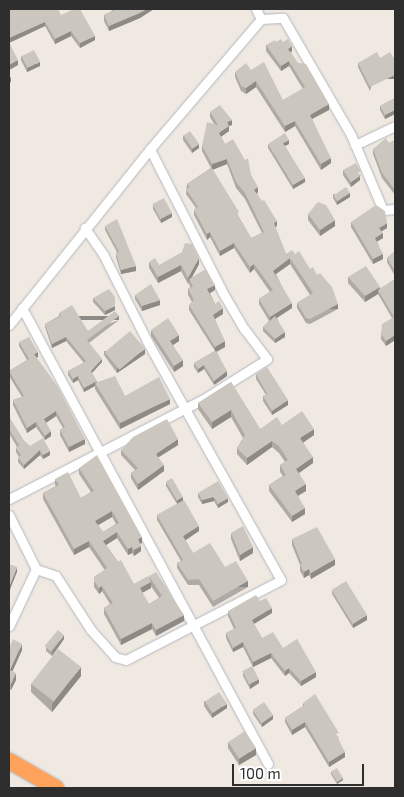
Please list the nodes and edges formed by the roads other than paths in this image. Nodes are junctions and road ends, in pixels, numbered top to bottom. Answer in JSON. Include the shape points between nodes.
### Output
{"nodes":[{"id":1,"x":256,"y":9,"type":"edge"},
{"id":2,"x":261,"y":19,"type":"junction"},
{"id":3,"x":395,"y":126,"type":"edge"},
{"id":4,"x":355,"y":145,"type":"junction"},
{"id":5,"x":150,"y":149,"type":"junction"},
{"id":6,"x":395,"y":209,"type":"edge"},
{"id":7,"x":86,"y":228,"type":"junction"},
{"id":8,"x":22,"y":308,"type":"junction"},
{"id":9,"x":9,"y":325,"type":"edge"},
{"id":10,"x":185,"y":409,"type":"junction"},
{"id":11,"x":100,"y":452,"type":"junction"},
{"id":12,"x":9,"y":499,"type":"edge"},
{"id":13,"x":9,"y":515,"type":"edge"},
{"id":14,"x":36,"y":569,"type":"junction"},
{"id":15,"x":194,"y":625,"type":"junction"},
{"id":16,"x":9,"y":626,"type":"edge"},
{"id":17,"x":9,"y":761,"type":"edge"},
{"id":18,"x":268,"y":764,"type":"dead end"},
{"id":19,"x":56,"y":788,"type":"edge"}],
"edges":[{"from":1,"to":2,"type":"street"},
{"from":2,"to":4,"type":"street","via":[[283,18]]},
{"from":2,"to":5,"type":"street"},
{"from":3,"to":4,"type":"street"},
{"from":4,"to":6,"type":"street","via":[[383,210]]},
{"from":5,"to":7,"type":"street"},
{"from":5,"to":10,"type":"street","via":[[223,293],[267,359]]},
{"from":7,"to":8,"type":"street"},
{"from":7,"to":10,"type":"street"},
{"from":8,"to":9,"type":"street"},
{"from":8,"to":11,"type":"street"},
{"from":10,"to":11,"type":"street"},
{"from":10,"to":15,"type":"street","via":[[281,580]]},
{"from":11,"to":12,"type":"street"},
{"from":11,"to":15,"type":"street"},
{"from":13,"to":14,"type":"street"},
{"from":14,"to":15,"type":"street","via":[[56,576],[91,630],[115,657],[126,660]]},
{"from":14,"to":16,"type":"street"},
{"from":15,"to":18,"type":"street"},
{"from":17,"to":19,"type":"highway"}]}
